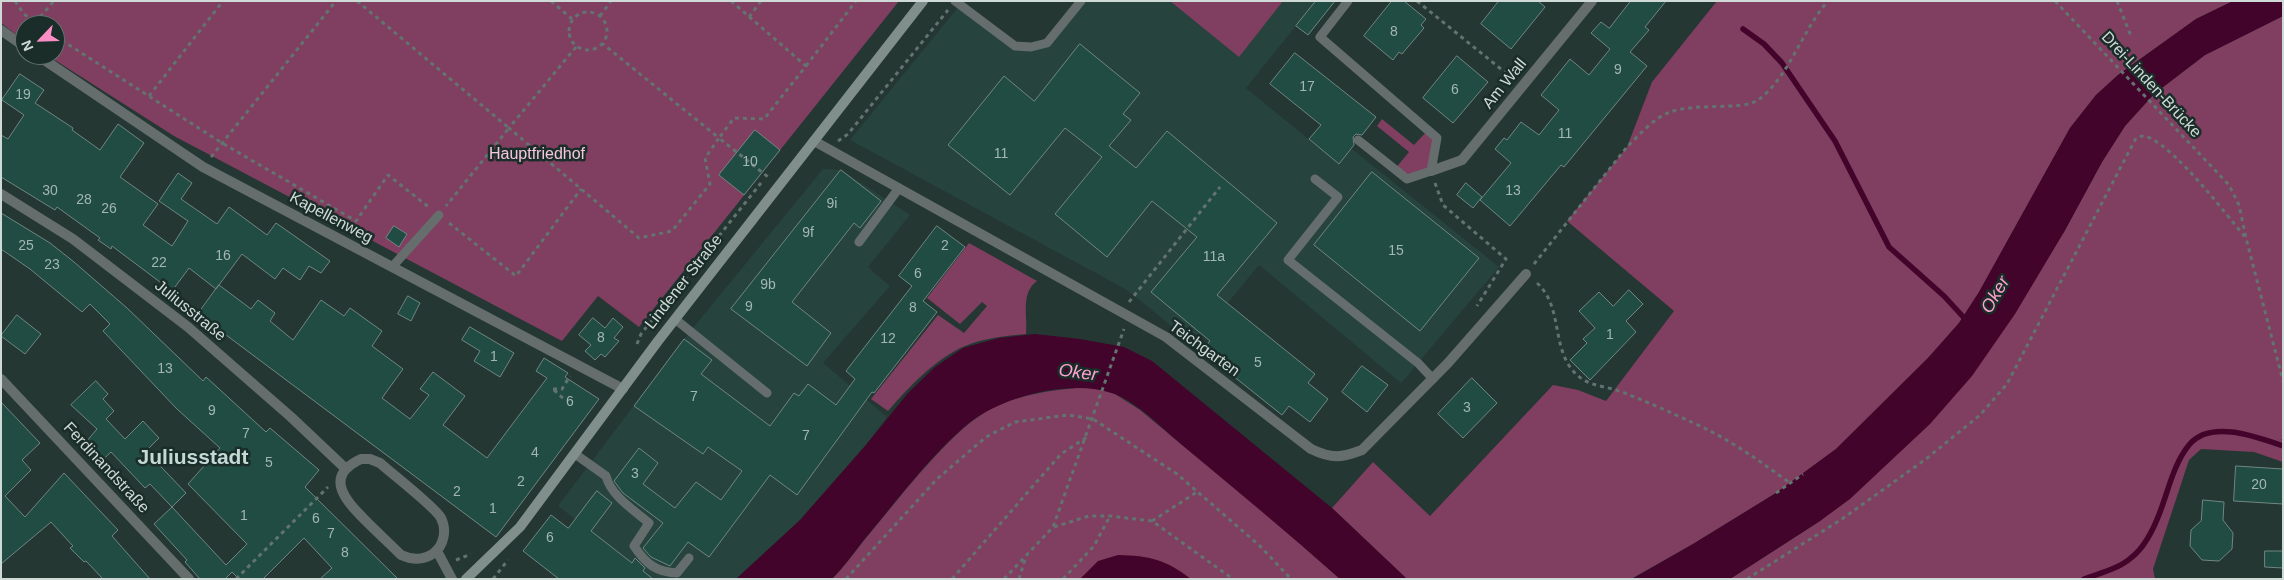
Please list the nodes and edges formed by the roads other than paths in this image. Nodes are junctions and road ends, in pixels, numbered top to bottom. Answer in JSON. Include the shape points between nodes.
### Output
{"nodes":[{"id":1,"x":923,"y":1,"type":"edge"},
{"id":2,"x":955,"y":1,"type":"edge"},
{"id":3,"x":1081,"y":1,"type":"edge"},
{"id":4,"x":1348,"y":1,"type":"edge"},
{"id":5,"x":1592,"y":1,"type":"edge"},
{"id":6,"x":1,"y":30,"type":"edge"},
{"id":7,"x":15,"y":40,"type":"edge"},
{"id":8,"x":52,"y":65,"type":"edge"},
{"id":9,"x":1358,"y":140,"type":"dead end"},
{"id":10,"x":814,"y":141,"type":"junction"},
{"id":11,"x":1431,"y":171,"type":"junction"},
{"id":12,"x":1315,"y":179,"type":"dead end"},
{"id":13,"x":899,"y":188,"type":"junction"},
{"id":14,"x":1,"y":194,"type":"edge"},
{"id":15,"x":439,"y":215,"type":"road end"},
{"id":16,"x":859,"y":242,"type":"dead end"},
{"id":17,"x":392,"y":268,"type":"junction"},
{"id":18,"x":1526,"y":274,"type":"road end"},
{"id":19,"x":675,"y":319,"type":"junction"},
{"id":20,"x":1,"y":379,"type":"edge"},
{"id":21,"x":1433,"y":379,"type":"junction"},
{"id":22,"x":623,"y":389,"type":"junction"},
{"id":23,"x":767,"y":392,"type":"dead end"},
{"id":24,"x":574,"y":454,"type":"junction"},
{"id":25,"x":346,"y":469,"type":"junction"},
{"id":26,"x":437,"y":551,"type":"junction"},
{"id":27,"x":689,"y":558,"type":"dead end"},
{"id":28,"x":190,"y":579,"type":"edge"},
{"id":29,"x":452,"y":579,"type":"edge"},
{"id":30,"x":466,"y":579,"type":"edge"}],
"edges":[{"from":1,"to":10,"type":"main road","name":"Lindener Straße"},
{"from":2,"to":3,"type":"lane","via":[[1015,46],[1030,47],[1048,42]]},
{"from":4,"to":11,"type":"lane","via":[[1320,38],[1438,138]]},
{"from":5,"to":11,"type":"street","name":"Am Wall","via":[[1462,160]]},
{"from":6,"to":7,"type":"street"},
{"from":8,"to":17,"type":"street","name":"Kapellenweg","via":[[203,167]]},
{"from":9,"to":11,"type":"lane","via":[[1407,179]]},
{"from":10,"to":13,"type":"street","name":"Teichgarten"},
{"from":10,"to":19,"type":"main road","name":"Lindener Straße"},
{"from":12,"to":21,"type":"lane","via":[[1338,197],[1288,260],[1418,363]]},
{"from":13,"to":16,"type":"lane"},
{"from":13,"to":21,"type":"street","name":"Teichgarten","via":[[1166,337],[1311,450],[1326,456],[1344,457],[1362,450]]},
{"from":14,"to":25,"type":"street","name":"Juliusstraße","via":[[73,240],[188,327]]},
{"from":15,"to":17,"type":"lane"},
{"from":17,"to":22,"type":"street","name":"Kapellenweg"},
{"from":18,"to":21,"type":"street","name":"Teichgarten"},
{"from":19,"to":22,"type":"main road","name":"Lindener Straße"},
{"from":19,"to":23,"type":"lane"},
{"from":20,"to":28,"type":"street","name":"Ferdinandstraße"},
{"from":22,"to":24,"type":"main road","name":"Lindener Straße"},
{"from":24,"to":27,"type":"lane","via":[[606,476],[613,492],[649,523],[634,546],[642,558],[662,572],[677,573]]},
{"from":24,"to":30,"type":"main road","name":"Lindener Straße","via":[[520,527]]},
{"from":25,"to":26,"type":"street","via":[[341,486],[343,495],[401,555],[419,559]]},
{"from":25,"to":26,"type":"street","via":[[361,459],[380,462],[441,516],[444,534]]},
{"from":26,"to":29,"type":"street"}]}
